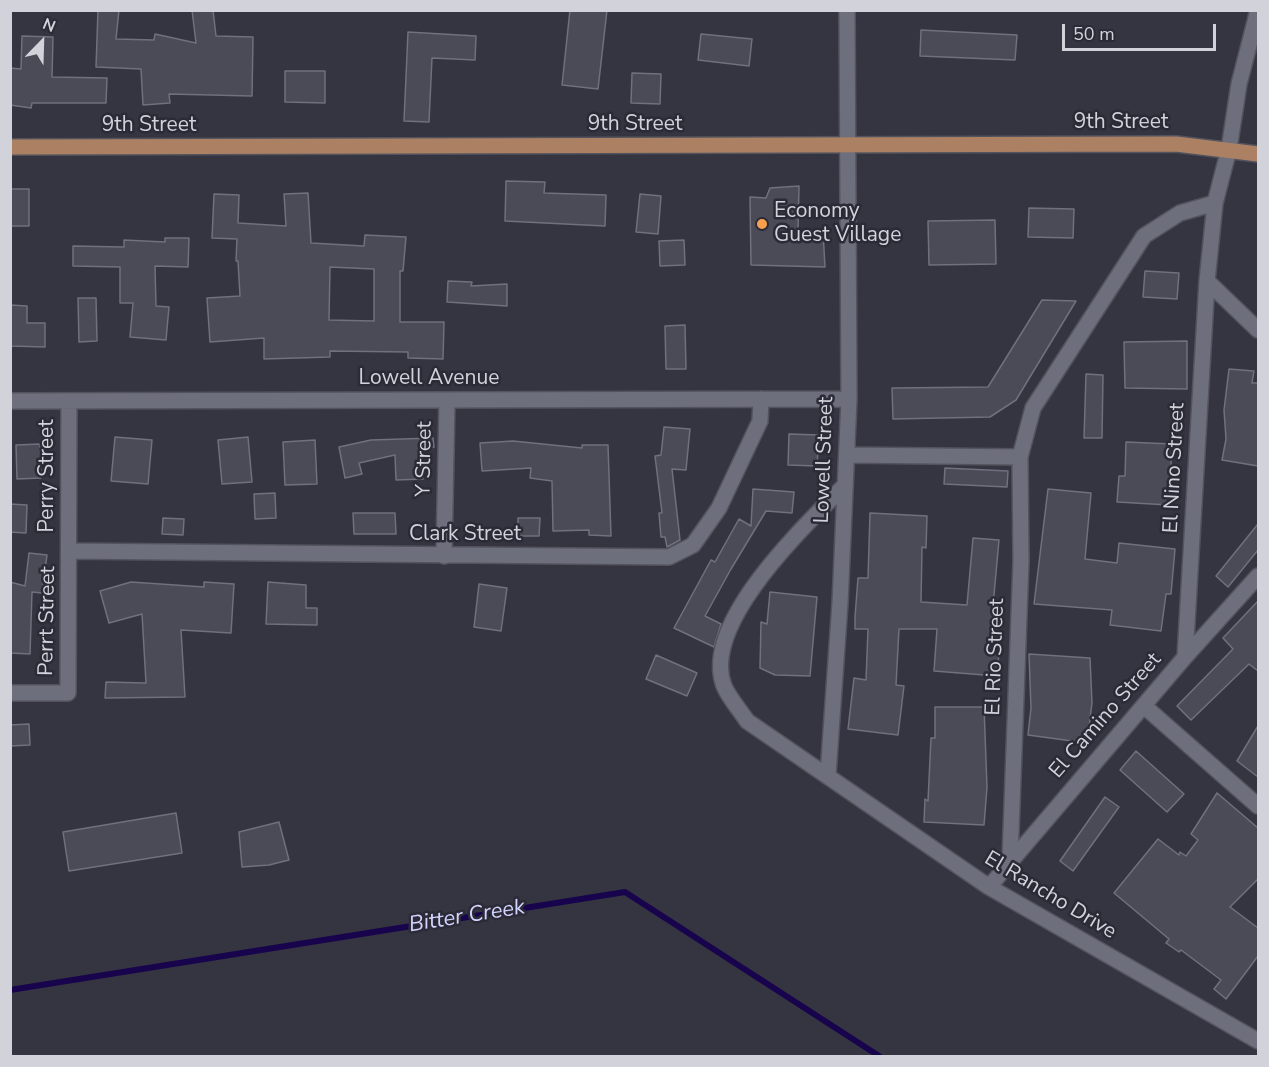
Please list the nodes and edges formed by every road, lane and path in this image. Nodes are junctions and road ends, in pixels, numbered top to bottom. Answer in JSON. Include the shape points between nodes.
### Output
{"nodes":[{"id":1,"x":847,"y":10,"type":"edge"},
{"id":2,"x":1258,"y":10,"type":"edge"},
{"id":3,"x":847,"y":146,"type":"junction"},
{"id":4,"x":10,"y":147,"type":"edge"},
{"id":5,"x":1229,"y":149,"type":"junction"},
{"id":6,"x":1258,"y":154,"type":"edge"},
{"id":7,"x":1215,"y":203,"type":"junction"},
{"id":8,"x":1207,"y":281,"type":"junction"},
{"id":9,"x":1258,"y":330,"type":"edge"},
{"id":10,"x":761,"y":399,"type":"junction"},
{"id":11,"x":849,"y":399,"type":"junction"},
{"id":12,"x":447,"y":400,"type":"junction"},
{"id":13,"x":10,"y":401,"type":"edge"},
{"id":14,"x":69,"y":402,"type":"junction"},
{"id":15,"x":847,"y":455,"type":"junction"},
{"id":16,"x":1020,"y":457,"type":"junction"},
{"id":17,"x":845,"y":485,"type":"junction"},
{"id":18,"x":69,"y":550,"type":"junction"},
{"id":19,"x":444,"y":556,"type":"junction"},
{"id":20,"x":1258,"y":576,"type":"edge"},
{"id":21,"x":1185,"y":657,"type":"junction"},
{"id":22,"x":10,"y":693,"type":"edge"},
{"id":23,"x":1144,"y":706,"type":"junction"},
{"id":24,"x":828,"y":775,"type":"junction"},
{"id":25,"x":1258,"y":806,"type":"edge"},
{"id":26,"x":1010,"y":859,"type":"junction"},
{"id":27,"x":989,"y":887,"type":"junction"},
{"id":28,"x":1258,"y":1041,"type":"edge"}],
"edges":[{"from":1,"to":3,"type":"street","name":"Lowell Street"},
{"from":2,"to":5,"type":"street","via":[[1239,84]]},
{"from":3,"to":4,"type":"main road","name":"9th Street"},
{"from":3,"to":5,"type":"main road","name":"9th Street","via":[[1176,144]]},
{"from":3,"to":11,"type":"street","name":"Lowell Street"},
{"from":5,"to":6,"type":"main road","name":"9th Street"},
{"from":5,"to":7,"type":"street"},
{"from":7,"to":8,"type":"street"},
{"from":7,"to":16,"type":"street","name":"El Rio Street","via":[[1180,213],[1144,236],[1033,408]]},
{"from":8,"to":9,"type":"street"},
{"from":8,"to":21,"type":"street","name":"El Nino Street"},
{"from":10,"to":11,"type":"street","name":"Lowell Avenue"},
{"from":10,"to":12,"type":"street","name":"Lowell Avenue"},
{"from":10,"to":19,"type":"street","name":"Clark Street","via":[[760,421],[719,508],[693,545],[669,557]]},
{"from":11,"to":15,"type":"street","name":"Lowell Street"},
{"from":12,"to":14,"type":"street","name":"Lowell Avenue"},
{"from":12,"to":19,"type":"street","name":"Y Street"},
{"from":13,"to":14,"type":"street","name":"Lowell Avenue"},
{"from":14,"to":18,"type":"street","name":"Perry Street"},
{"from":15,"to":16,"type":"street"},
{"from":15,"to":17,"type":"street","name":"Lowell Street"},
{"from":16,"to":26,"type":"street","name":"El Rio Street","via":[[1021,561]]},
{"from":17,"to":24,"type":"street","name":"Lowell Street"},
{"from":17,"to":24,"type":"street","name":"El Rancho Drive","via":[[751,587],[731,627],[721,660],[724,686],[747,721]]},
{"from":18,"to":19,"type":"street","name":"Clark Street"},
{"from":18,"to":22,"type":"street","name":"Perrt Street","via":[[68,693]]},
{"from":20,"to":21,"type":"street","name":"El Camino Street"},
{"from":21,"to":23,"type":"street","name":"El Camino Street"},
{"from":23,"to":25,"type":"street"},
{"from":23,"to":26,"type":"street","name":"El Camino Street"},
{"from":24,"to":27,"type":"street","name":"El Rancho Drive"},
{"from":26,"to":27,"type":"street","name":"El Camino Street"},
{"from":27,"to":28,"type":"street","name":"El Rancho Drive"}]}
